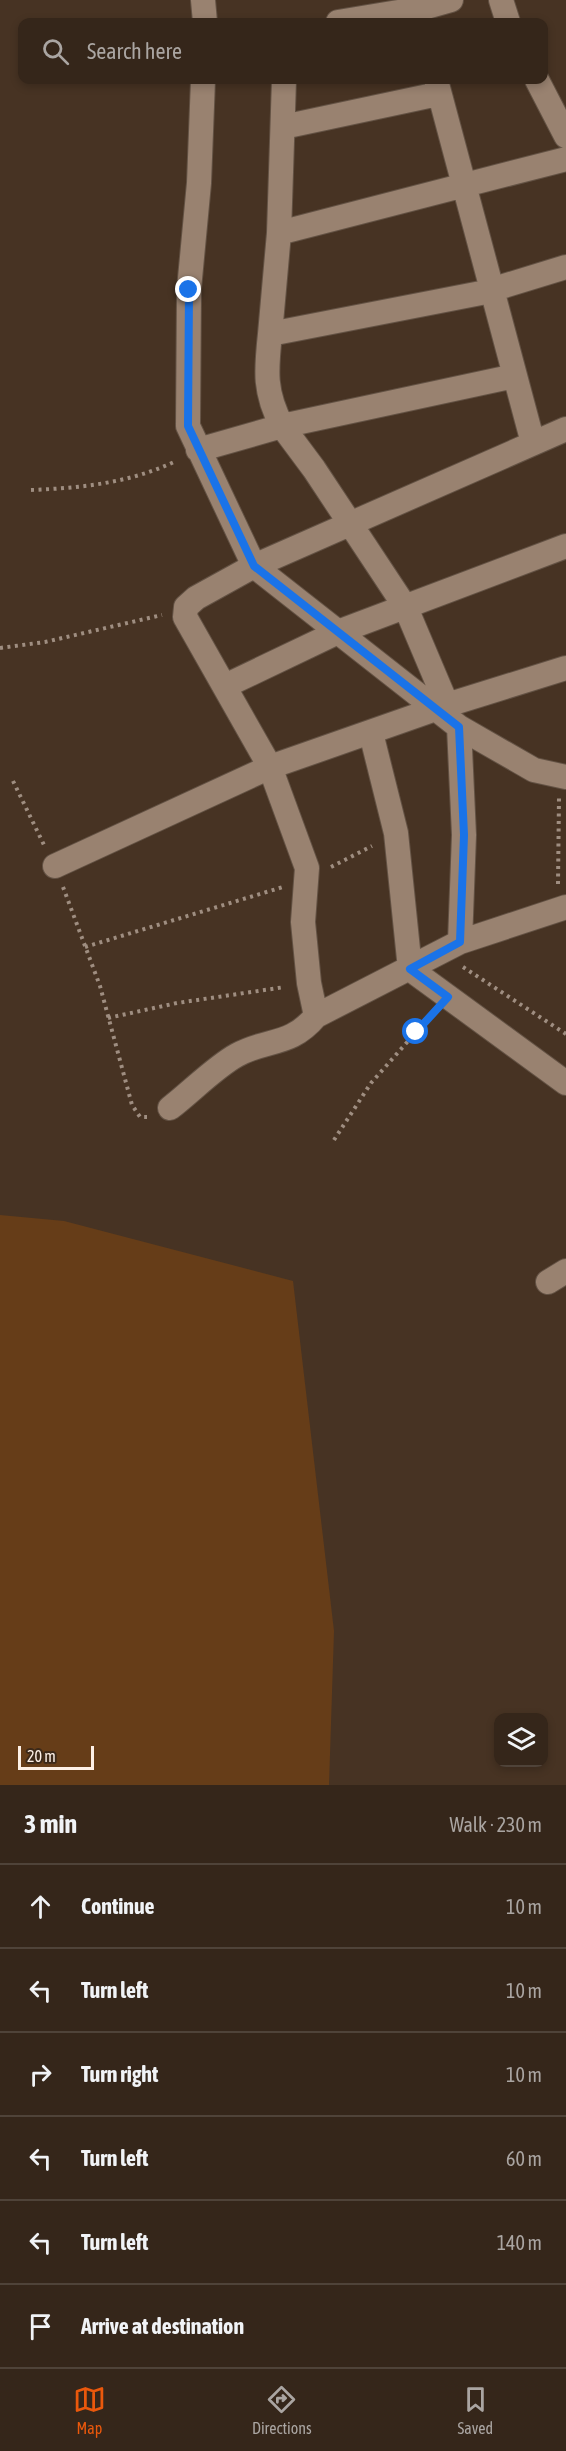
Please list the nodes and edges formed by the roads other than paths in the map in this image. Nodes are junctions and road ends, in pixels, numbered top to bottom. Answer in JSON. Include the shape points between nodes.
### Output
{"nodes":[{"id":1,"x":203,"y":0,"type":"edge"},
{"id":2,"x":451,"y":0,"type":"edge"},
{"id":3,"x":501,"y":0,"type":"edge"},
{"id":4,"x":424,"y":10,"type":"edge"},
{"id":5,"x":205,"y":18,"type":"edge"},
{"id":6,"x":367,"y":18,"type":"edge"},
{"id":7,"x":507,"y":18,"type":"edge"},
{"id":8,"x":203,"y":84,"type":"edge"},
{"id":9,"x":284,"y":84,"type":"edge"},
{"id":10,"x":539,"y":84,"type":"edge"},
{"id":11,"x":437,"y":87,"type":"edge"},
{"id":12,"x":283,"y":127,"type":"junction"},
{"id":13,"x":566,"y":136,"type":"edge"},
{"id":14,"x":566,"y":159,"type":"edge"},
{"id":15,"x":463,"y":185,"type":"junction"},
{"id":16,"x":279,"y":233,"type":"junction"},
{"id":17,"x":566,"y":267,"type":"edge"},
{"id":18,"x":491,"y":291,"type":"junction"},
{"id":19,"x":270,"y":334,"type":"junction"},
{"id":20,"x":515,"y":376,"type":"junction"},
{"id":21,"x":282,"y":426,"type":"junction"},
{"id":22,"x":566,"y":429,"type":"edge"},
{"id":23,"x":533,"y":443,"type":"junction"},
{"id":24,"x":198,"y":450,"type":"junction"},
{"id":25,"x":351,"y":524,"type":"junction"},
{"id":26,"x":566,"y":546,"type":"edge"},
{"id":27,"x":254,"y":566,"type":"junction"},
{"id":28,"x":406,"y":608,"type":"junction"},
{"id":29,"x":338,"y":632,"type":"junction"},
{"id":30,"x":566,"y":668,"type":"edge"},
{"id":31,"x":225,"y":686,"type":"junction"},
{"id":32,"x":442,"y":707,"type":"junction"},
{"id":33,"x":459,"y":727,"type":"junction"},
{"id":34,"x":371,"y":733,"type":"junction"},
{"id":35,"x":270,"y":767,"type":"junction"},
{"id":36,"x":563,"y":777,"type":"edge"},
{"id":37,"x":55,"y":866,"type":"road end"},
{"id":38,"x":563,"y":912,"type":"edge"},
{"id":39,"x":451,"y":947,"type":"junction"},
{"id":40,"x":410,"y":969,"type":"junction"},
{"id":41,"x":316,"y":1016,"type":"junction"},
{"id":42,"x":566,"y":1083,"type":"edge"},
{"id":43,"x":170,"y":1108,"type":"road end"}],
"edges":[{"from":1,"to":5,"type":"street"},
{"from":2,"to":4,"type":"street"},
{"from":3,"to":7,"type":"street"},
{"from":4,"to":6,"type":"street"},
{"from":8,"to":24,"type":"street","via":[[187,370],[188,426]]},
{"from":9,"to":12,"type":"street"},
{"from":10,"to":13,"type":"street"},
{"from":11,"to":12,"type":"street"},
{"from":11,"to":15,"type":"street"},
{"from":12,"to":16,"type":"street"},
{"from":14,"to":15,"type":"street"},
{"from":15,"to":16,"type":"street"},
{"from":15,"to":18,"type":"street"},
{"from":16,"to":19,"type":"street"},
{"from":17,"to":18,"type":"street"},
{"from":18,"to":19,"type":"street"},
{"from":18,"to":20,"type":"street"},
{"from":19,"to":21,"type":"street","via":[[266,386]]},
{"from":20,"to":21,"type":"street"},
{"from":20,"to":23,"type":"street"},
{"from":21,"to":24,"type":"street"},
{"from":21,"to":25,"type":"street"},
{"from":22,"to":23,"type":"street"},
{"from":23,"to":25,"type":"street"},
{"from":24,"to":27,"type":"street"},
{"from":25,"to":27,"type":"street"},
{"from":25,"to":28,"type":"street"},
{"from":26,"to":28,"type":"street"},
{"from":27,"to":29,"type":"street"},
{"from":27,"to":31,"type":"street","via":[[186,607],[189,627]]},
{"from":28,"to":29,"type":"street"},
{"from":28,"to":32,"type":"street"},
{"from":29,"to":31,"type":"street"},
{"from":29,"to":32,"type":"street"},
{"from":30,"to":32,"type":"street"},
{"from":31,"to":35,"type":"street"},
{"from":32,"to":33,"type":"street"},
{"from":32,"to":34,"type":"street"},
{"from":33,"to":36,"type":"street","via":[[534,771]]},
{"from":33,"to":39,"type":"street","via":[[464,835]]},
{"from":34,"to":35,"type":"street"},
{"from":34,"to":40,"type":"street","via":[[396,833]]},
{"from":35,"to":37,"type":"street"},
{"from":35,"to":41,"type":"street","via":[[307,868],[303,922]]},
{"from":38,"to":39,"type":"street"},
{"from":39,"to":40,"type":"street"},
{"from":40,"to":41,"type":"street"},
{"from":40,"to":42,"type":"street"},
{"from":41,"to":43,"type":"street","via":[[304,1031],[237,1054]]}]}
